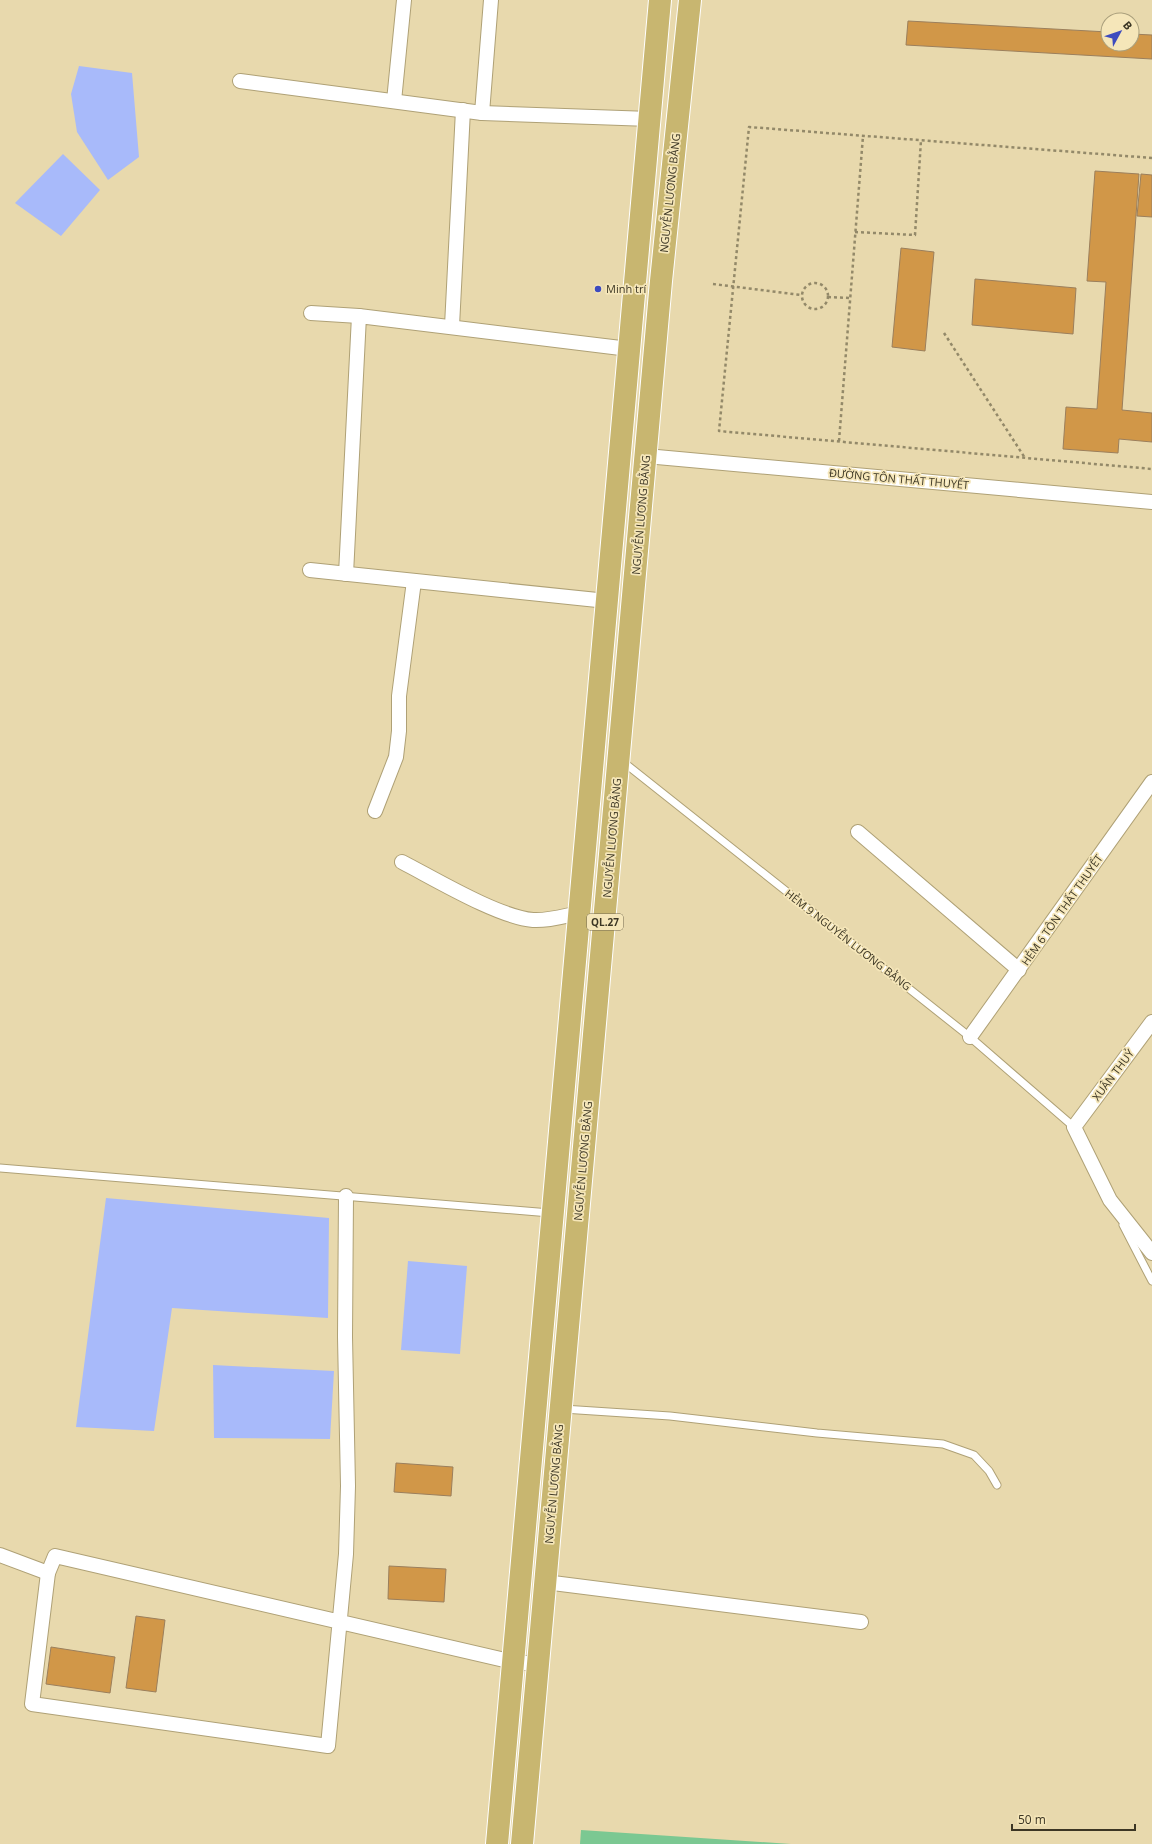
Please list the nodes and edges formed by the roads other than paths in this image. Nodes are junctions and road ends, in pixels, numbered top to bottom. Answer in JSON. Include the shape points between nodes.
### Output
{"nodes":[{"id":1,"x":404,"y":0,"type":"edge"},
{"id":2,"x":491,"y":0,"type":"edge"},
{"id":3,"x":660,"y":0,"type":"edge"},
{"id":4,"x":690,"y":0,"type":"edge"},
{"id":5,"x":240,"y":81,"type":"dead end"},
{"id":6,"x":394,"y":101,"type":"junction"},
{"id":7,"x":463,"y":110,"type":"junction"},
{"id":8,"x":482,"y":113,"type":"junction"},
{"id":9,"x":650,"y":119,"type":"junction"},
{"id":10,"x":636,"y":278,"type":"junction"},
{"id":11,"x":661,"y":281,"type":"junction"},
{"id":12,"x":311,"y":313,"type":"dead end"},
{"id":13,"x":360,"y":316,"type":"junction"},
{"id":14,"x":452,"y":326,"type":"junction"},
{"id":15,"x":630,"y":350,"type":"junction"},
{"id":16,"x":646,"y":456,"type":"junction"},
{"id":17,"x":1152,"y":502,"type":"edge"},
{"id":18,"x":310,"y":570,"type":"dead end"},
{"id":19,"x":346,"y":574,"type":"junction"},
{"id":20,"x":414,"y":581,"type":"junction"},
{"id":21,"x":606,"y":601,"type":"junction"},
{"id":22,"x":619,"y":758,"type":"junction"},
{"id":23,"x":1152,"y":782,"type":"edge"},
{"id":24,"x":375,"y":811,"type":"dead end"},
{"id":25,"x":858,"y":832,"type":"dead end"},
{"id":26,"x":402,"y":862,"type":"dead end"},
{"id":27,"x":579,"y":913,"type":"junction"},
{"id":28,"x":1019,"y":970,"type":"junction"},
{"id":29,"x":1152,"y":1022,"type":"edge"},
{"id":30,"x":970,"y":1037,"type":"junction"},
{"id":31,"x":1074,"y":1127,"type":"junction"},
{"id":32,"x":0,"y":1168,"type":"edge"},
{"id":33,"x":346,"y":1196,"type":"junction"},
{"id":34,"x":1110,"y":1200,"type":"junction"},
{"id":35,"x":552,"y":1213,"type":"junction"},
{"id":36,"x":1152,"y":1254,"type":"edge"},
{"id":37,"x":1152,"y":1281,"type":"edge"},
{"id":38,"x":561,"y":1409,"type":"junction"},
{"id":39,"x":997,"y":1485,"type":"dead end"},
{"id":40,"x":0,"y":1555,"type":"edge"},
{"id":41,"x":48,"y":1572,"type":"junction"},
{"id":42,"x":545,"y":1582,"type":"junction"},
{"id":43,"x":340,"y":1622,"type":"junction"},
{"id":44,"x":861,"y":1622,"type":"dead end"},
{"id":45,"x":513,"y":1662,"type":"junction"},
{"id":46,"x":538,"y":1664,"type":"junction"},
{"id":47,"x":497,"y":1844,"type":"edge"},
{"id":48,"x":522,"y":1844,"type":"edge"}],
"edges":[{"from":1,"to":6,"type":"street"},
{"from":2,"to":8,"type":"street"},
{"from":3,"to":9,"type":"main road","number":"QL.27"},
{"from":4,"to":11,"type":"main road","name":"NGUYỄN LƯƠNG BẰNG","number":"QL.27"},
{"from":5,"to":6,"type":"street"},
{"from":6,"to":7,"type":"street"},
{"from":7,"to":8,"type":"street"},
{"from":7,"to":14,"type":"street"},
{"from":8,"to":9,"type":"street"},
{"from":9,"to":10,"type":"main road","number":"QL.27"},
{"from":10,"to":11,"type":"main road"},
{"from":10,"to":15,"type":"main road","number":"QL.27"},
{"from":11,"to":16,"type":"main road","name":"NGUYỄN LƯƠNG BẰNG","number":"QL.27"},
{"from":12,"to":13,"type":"street"},
{"from":13,"to":14,"type":"street"},
{"from":13,"to":19,"type":"street"},
{"from":14,"to":15,"type":"street"},
{"from":15,"to":21,"type":"main road","number":"QL.27"},
{"from":16,"to":17,"type":"street","name":"ĐƯỜNG TÔN THẤT THUYẾT"},
{"from":16,"to":22,"type":"main road","name":"NGUYỄN LƯƠNG BẰNG","number":"QL.27"},
{"from":18,"to":19,"type":"street"},
{"from":19,"to":20,"type":"street"},
{"from":20,"to":21,"type":"street"},
{"from":20,"to":24,"type":"street","via":[[399,696],[396,758]]},
{"from":21,"to":27,"type":"main road","number":"QL.27"},
{"from":22,"to":30,"type":"lane","name":"HẺM 9 NGUYỄN LƯƠNG BẰNG"},
{"from":22,"to":38,"type":"main road","name":"NGUYỄN LƯƠNG BẰNG","number":"QL.27"},
{"from":23,"to":28,"type":"street","name":"HẺM 6 TÔN THẤT THUYẾT"},
{"from":25,"to":28,"type":"street"},
{"from":26,"to":27,"type":"street","via":[[485,904],[522,919],[547,920]]},
{"from":27,"to":35,"type":"main road","number":"QL.27"},
{"from":28,"to":30,"type":"street","name":"HẺM 6 TÔN THẤT THUYẾT"},
{"from":29,"to":31,"type":"street","name":"XUÂN THUỶ"},
{"from":30,"to":31,"type":"lane","name":"HẺM 9 NGUYỄN LƯƠNG BẰNG"},
{"from":31,"to":34,"type":"street"},
{"from":32,"to":33,"type":"lane"},
{"from":33,"to":35,"type":"lane"},
{"from":33,"to":43,"type":"street","via":[[348,1486]]},
{"from":34,"to":36,"type":"street"},
{"from":34,"to":37,"type":"lane"},
{"from":35,"to":45,"type":"main road","number":"QL.27"},
{"from":38,"to":39,"type":"lane","via":[[670,1416],[943,1444],[970,1453],[989,1471]]},
{"from":38,"to":42,"type":"main road","name":"NGUYỄN LƯƠNG BẰNG","number":"QL.27"},
{"from":40,"to":41,"type":"street"},
{"from":41,"to":43,"type":"street","via":[[55,1556]]},
{"from":41,"to":43,"type":"street","via":[[32,1704],[328,1746]]},
{"from":42,"to":44,"type":"street"},
{"from":42,"to":46,"type":"main road","name":"NGUYỄN LƯƠNG BẰNG","number":"QL.27"},
{"from":43,"to":45,"type":"street"},
{"from":45,"to":46,"type":"street"},
{"from":45,"to":47,"type":"main road","number":"QL.27"},
{"from":46,"to":48,"type":"main road","name":"NGUYỄN LƯƠNG BẰNG","number":"QL.27"}]}
